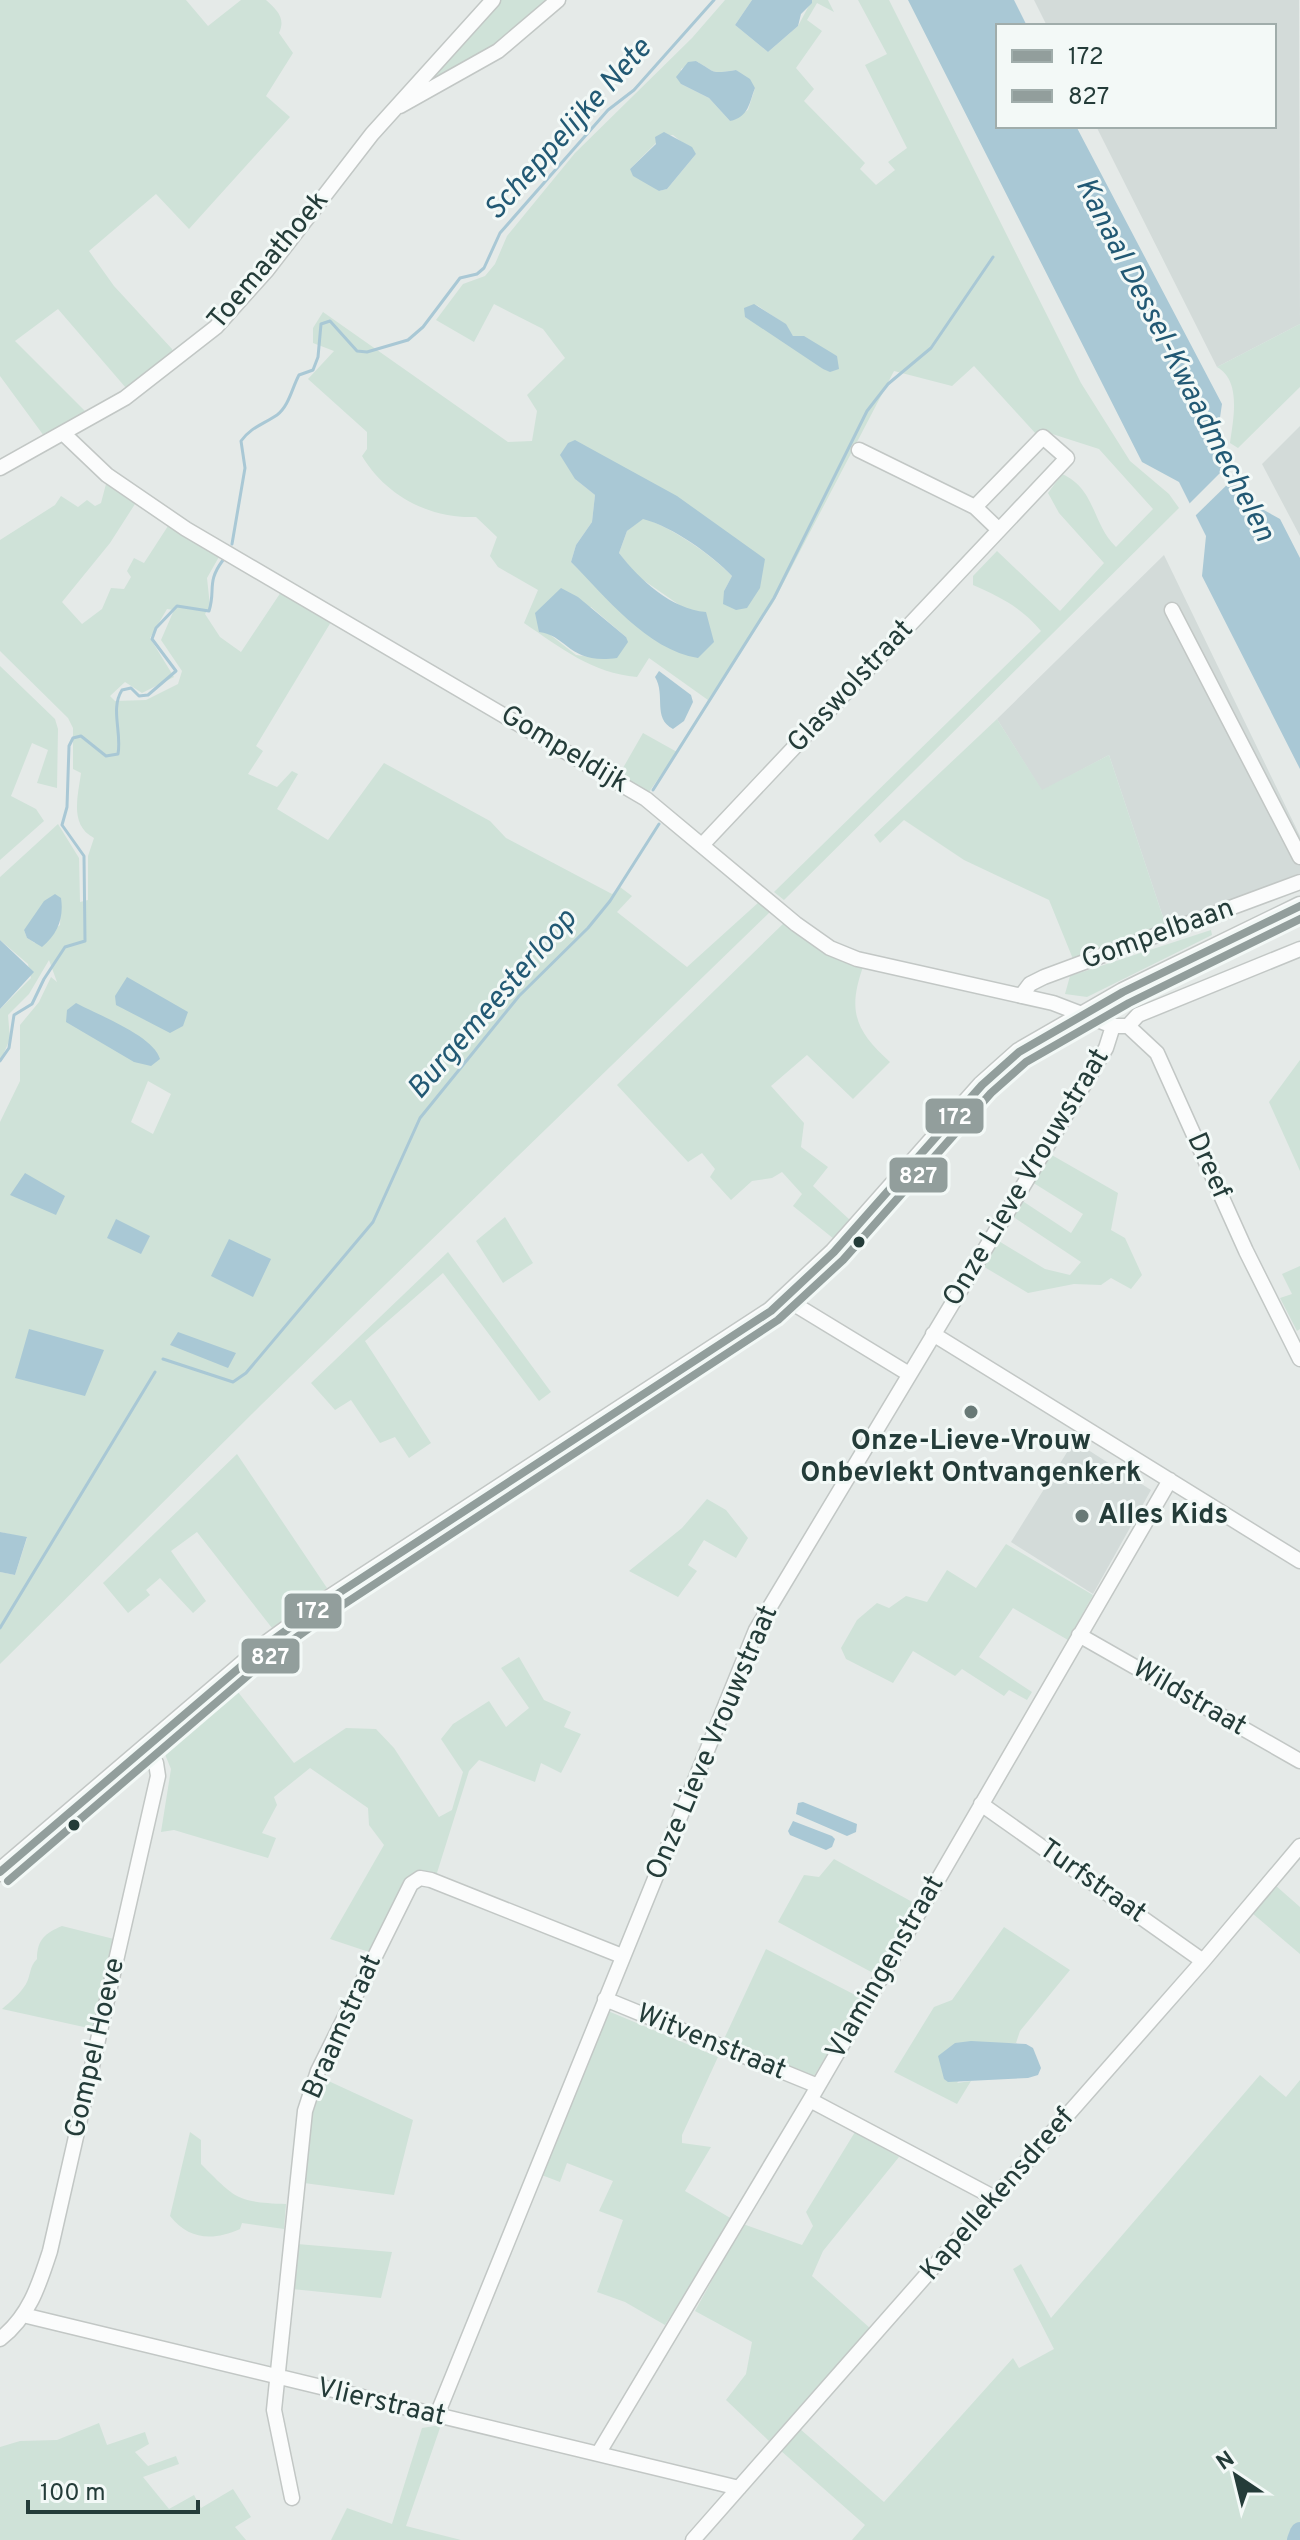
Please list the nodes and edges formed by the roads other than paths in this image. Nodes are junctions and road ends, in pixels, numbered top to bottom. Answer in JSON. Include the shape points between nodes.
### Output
{"nodes":[{"id":1,"x":493,"y":0,"type":"edge"},
{"id":2,"x":558,"y":0,"type":"edge"},
{"id":3,"x":396,"y":107,"type":"junction"},
{"id":4,"x":65,"y":435,"type":"junction"},
{"id":5,"x":859,"y":450,"type":"dead end"},
{"id":6,"x":0,"y":468,"type":"edge"},
{"id":7,"x":975,"y":507,"type":"junction"},
{"id":8,"x":999,"y":530,"type":"junction"},
{"id":9,"x":1172,"y":610,"type":"dead end"},
{"id":10,"x":703,"y":844,"type":"junction"},
{"id":11,"x":1300,"y":857,"type":"edge"},
{"id":12,"x":1300,"y":882,"type":"edge"},
{"id":13,"x":1300,"y":906,"type":"edge"},
{"id":14,"x":1300,"y":949,"type":"edge"},
{"id":15,"x":1021,"y":996,"type":"junction"},
{"id":16,"x":1081,"y":1014,"type":"junction"},
{"id":17,"x":1120,"y":1026,"type":"junction"},
{"id":18,"x":788,"y":1296,"type":"junction"},
{"id":19,"x":933,"y":1334,"type":"junction"},
{"id":20,"x":1300,"y":1359,"type":"edge"},
{"id":21,"x":909,"y":1374,"type":"junction"},
{"id":22,"x":1170,"y":1480,"type":"junction"},
{"id":23,"x":1300,"y":1561,"type":"edge"},
{"id":24,"x":1079,"y":1635,"type":"junction"},
{"id":25,"x":144,"y":1747,"type":"junction"},
{"id":26,"x":1300,"y":1761,"type":"edge"},
{"id":27,"x":981,"y":1804,"type":"junction"},
{"id":28,"x":1300,"y":1846,"type":"edge"},
{"id":29,"x":0,"y":1872,"type":"edge"},
{"id":30,"x":622,"y":1956,"type":"junction"},
{"id":31,"x":1203,"y":1961,"type":"junction"},
{"id":32,"x":605,"y":1999,"type":"junction"},
{"id":33,"x":818,"y":2086,"type":"junction"},
{"id":34,"x":810,"y":2100,"type":"junction"},
{"id":35,"x":995,"y":2198,"type":"junction"},
{"id":36,"x":23,"y":2315,"type":"junction"},
{"id":37,"x":0,"y":2339,"type":"edge"},
{"id":38,"x":277,"y":2379,"type":"junction"},
{"id":39,"x":437,"y":2415,"type":"junction"},
{"id":40,"x":598,"y":2454,"type":"junction"},
{"id":41,"x":739,"y":2488,"type":"junction"},
{"id":42,"x":292,"y":2498,"type":"dead end"},
{"id":43,"x":693,"y":2540,"type":"edge"}],
"edges":[{"from":1,"to":3,"type":"street","name":"Toemaathoek"},
{"from":2,"to":3,"type":"street","name":"Toemaathoek","via":[[489,57]]},
{"from":3,"to":4,"type":"street","name":"Toemaathoek","via":[[216,327],[125,398]]},
{"from":4,"to":6,"type":"street","name":"Toemaathoek"},
{"from":4,"to":10,"type":"street","name":"Gompeldijk","via":[[137,497],[646,799]]},
{"from":5,"to":7,"type":"street"},
{"from":7,"to":8,"type":"street"},
{"from":7,"to":8,"type":"street","name":"Glaswolstraat","via":[[1043,437],[1067,458]]},
{"from":8,"to":10,"type":"street","name":"Glaswolstraat"},
{"from":9,"to":11,"type":"street"},
{"from":10,"to":15,"type":"street","name":"Gompeldijk","via":[[830,948],[857,959]]},
{"from":12,"to":15,"type":"street","name":"Gompelbaan","via":[[1044,977]]},
{"from":13,"to":16,"type":"street","name":"Gompelbaan"},
{"from":14,"to":17,"type":"street"},
{"from":15,"to":16,"type":"street","name":"Gompeldijk"},
{"from":16,"to":17,"type":"street","name":"Dreef"},
{"from":16,"to":18,"type":"street","name":"Gompelbaan","via":[[996,1072]]},
{"from":17,"to":19,"type":"street","name":"Onze Lieve Vrouwstraat"},
{"from":17,"to":20,"type":"street","name":"Dreef","via":[[1157,1053]]},
{"from":18,"to":21,"type":"street"},
{"from":18,"to":25,"type":"street","name":"Gompelbaan","via":[[710,1354],[325,1602]]},
{"from":19,"to":21,"type":"street","name":"Onze Lieve Vrouwstraat"},
{"from":19,"to":22,"type":"street"},
{"from":21,"to":30,"type":"street","name":"Onze Lieve Vrouwstraat","via":[[756,1630]]},
{"from":22,"to":23,"type":"street"},
{"from":22,"to":24,"type":"street","name":"Vlamingenstraat"},
{"from":24,"to":26,"type":"street","name":"Wildstraat"},
{"from":24,"to":27,"type":"street","name":"Vlamingenstraat"},
{"from":25,"to":29,"type":"street","name":"Gompelbaan"},
{"from":25,"to":36,"type":"street","name":"Gompel Hoeve","via":[[158,1776],[50,2251]]},
{"from":27,"to":31,"type":"street","name":"Turfstraat"},
{"from":27,"to":33,"type":"street","name":"Vlamingenstraat"},
{"from":28,"to":31,"type":"street","name":"Kapellekensdreef"},
{"from":30,"to":32,"type":"street","name":"Onze Lieve Vrouwstraat"},
{"from":30,"to":38,"type":"street","name":"Braamstraat","via":[[431,1880],[420,1878],[411,1884],[318,2071],[305,2111]]},
{"from":31,"to":35,"type":"street","name":"Kapellekensdreef"},
{"from":32,"to":33,"type":"street","name":"Witvenstraat"},
{"from":32,"to":39,"type":"street","name":"Onze Lieve Vrouwstraat"},
{"from":33,"to":34,"type":"street","name":"Vlamingenstraat"},
{"from":34,"to":35,"type":"street","name":"Witvenstraat"},
{"from":34,"to":40,"type":"street","name":"Vlamingenstraat"},
{"from":35,"to":41,"type":"street","name":"Kapellekensdreef"},
{"from":36,"to":37,"type":"street","name":"Gompel Hoeve"},
{"from":36,"to":38,"type":"street","name":"Vlierstraat"},
{"from":38,"to":39,"type":"street","name":"Vlierstraat"},
{"from":38,"to":42,"type":"street","name":"Braamstraat","via":[[275,2423]]},
{"from":39,"to":40,"type":"street","name":"Vlierstraat"},
{"from":40,"to":41,"type":"street","name":"Vlierstraat"},
{"from":41,"to":43,"type":"street","name":"Kapellekensdreef"}]}
